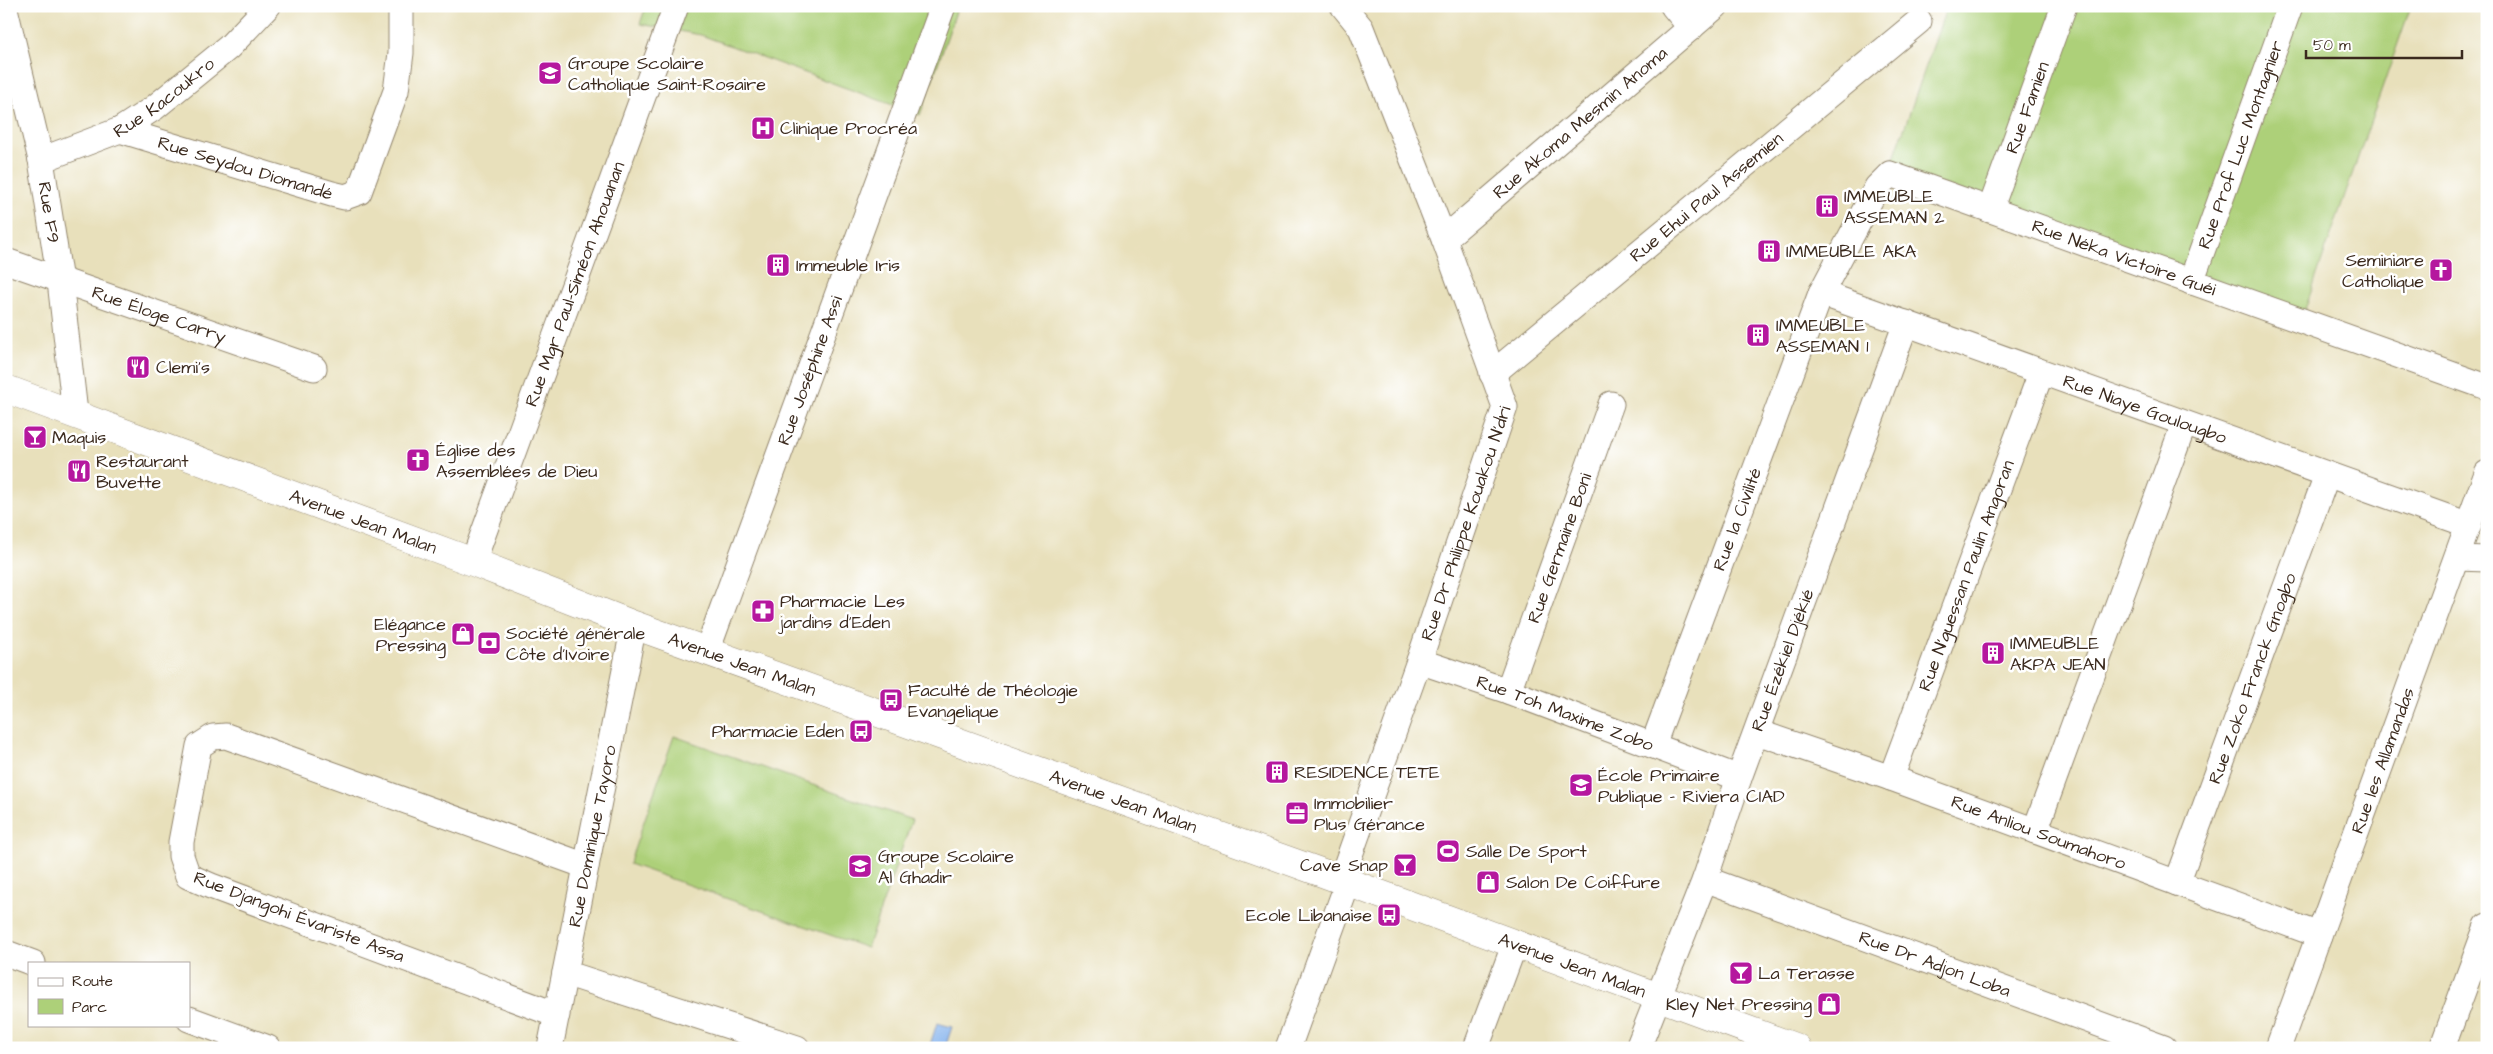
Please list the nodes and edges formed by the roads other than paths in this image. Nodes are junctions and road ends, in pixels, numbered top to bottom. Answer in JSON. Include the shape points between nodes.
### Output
{"nodes":[{"id":1,"x":268,"y":6,"type":"edge"},
{"id":2,"x":402,"y":6,"type":"edge"},
{"id":3,"x":676,"y":6,"type":"edge"},
{"id":4,"x":943,"y":6,"type":"edge"},
{"id":5,"x":1343,"y":6,"type":"edge"},
{"id":6,"x":1673,"y":6,"type":"edge"},
{"id":7,"x":1716,"y":6,"type":"edge"},
{"id":8,"x":2064,"y":6,"type":"edge"},
{"id":9,"x":2290,"y":6,"type":"edge"},
{"id":10,"x":6,"y":14,"type":"edge"},
{"id":11,"x":1919,"y":21,"type":"dead end"},
{"id":12,"x":1691,"y":28,"type":"junction"},
{"id":13,"x":120,"y":130,"type":"junction"},
{"id":14,"x":41,"y":160,"type":"junction"},
{"id":15,"x":1990,"y":210,"type":"junction"},
{"id":16,"x":1444,"y":239,"type":"junction"},
{"id":17,"x":6,"y":261,"type":"edge"},
{"id":18,"x":60,"y":281,"type":"junction"},
{"id":19,"x":2191,"y":282,"type":"junction"},
{"id":20,"x":1821,"y":293,"type":"junction"},
{"id":21,"x":1906,"y":323,"type":"junction"},
{"id":22,"x":314,"y":368,"type":"dead end"},
{"id":23,"x":2041,"y":373,"type":"junction"},
{"id":24,"x":1492,"y":374,"type":"junction"},
{"id":25,"x":2487,"y":387,"type":"edge"},
{"id":26,"x":6,"y":389,"type":"edge"},
{"id":27,"x":1611,"y":404,"type":"dead end"},
{"id":28,"x":76,"y":413,"type":"junction"},
{"id":29,"x":2184,"y":424,"type":"junction"},
{"id":30,"x":2487,"y":473,"type":"edge"},
{"id":31,"x":2326,"y":475,"type":"junction"},
{"id":32,"x":2469,"y":525,"type":"junction"},
{"id":33,"x":2457,"y":558,"type":"junction"},
{"id":34,"x":2487,"y":558,"type":"edge"},
{"id":35,"x":474,"y":562,"type":"junction"},
{"id":36,"x":634,"y":625,"type":"junction"},
{"id":37,"x":707,"y":651,"type":"junction"},
{"id":38,"x":1419,"y":661,"type":"junction"},
{"id":39,"x":1508,"y":691,"type":"junction"},
{"id":40,"x":1756,"y":732,"type":"junction"},
{"id":41,"x":1653,"y":746,"type":"junction"},
{"id":42,"x":1739,"y":778,"type":"junction"},
{"id":43,"x":1891,"y":778,"type":"junction"},
{"id":44,"x":2035,"y":831,"type":"junction"},
{"id":45,"x":578,"y":863,"type":"junction"},
{"id":46,"x":1704,"y":879,"type":"junction"},
{"id":47,"x":1344,"y":881,"type":"junction"},
{"id":48,"x":2177,"y":883,"type":"junction"},
{"id":49,"x":2487,"y":926,"type":"edge"},
{"id":50,"x":2319,"y":935,"type":"junction"},
{"id":51,"x":1515,"y":943,"type":"junction"},
{"id":52,"x":6,"y":953,"type":"edge"},
{"id":53,"x":30,"y":962,"type":"edge"},
{"id":54,"x":565,"y":973,"type":"junction"},
{"id":55,"x":1657,"y":997,"type":"junction"},
{"id":56,"x":548,"y":1011,"type":"junction"},
{"id":57,"x":190,"y":1019,"type":"edge"},
{"id":58,"x":268,"y":1048,"type":"edge"},
{"id":59,"x":550,"y":1048,"type":"edge"},
{"id":60,"x":797,"y":1048,"type":"edge"},
{"id":61,"x":1288,"y":1048,"type":"edge"},
{"id":62,"x":1476,"y":1048,"type":"edge"},
{"id":63,"x":1638,"y":1048,"type":"edge"},
{"id":64,"x":1797,"y":1048,"type":"edge"},
{"id":65,"x":2164,"y":1048,"type":"edge"},
{"id":66,"x":2278,"y":1048,"type":"edge"},
{"id":67,"x":2442,"y":1048,"type":"edge"}],
"edges":[{"from":1,"to":13,"type":"street","name":"Rue Kacoukro","via":[[229,47],[154,108]]},
{"from":2,"to":13,"type":"street","name":"Rue Seydou Diomandé","via":[[396,91],[359,192],[345,198]]},
{"from":3,"to":35,"type":"street","name":"Rue Mgr Paul-Siméon Ahouanan"},
{"from":4,"to":37,"type":"street","name":"Rue Joséphine Assi"},
{"from":5,"to":16,"type":"street","name":"Rue Dr Philippe Kouakou N'dri","via":[[1361,28]]},
{"from":6,"to":12,"type":"street"},
{"from":7,"to":12,"type":"street","name":"Rue Akoma Mesmin Anoma"},
{"from":8,"to":15,"type":"street","name":"Rue Famien"},
{"from":9,"to":19,"type":"street","name":"Rue Prof Luc Montagnier"},
{"from":10,"to":14,"type":"street","name":"Rue F9"},
{"from":11,"to":24,"type":"street","name":"Rue Ehui Paul Assemien"},
{"from":12,"to":16,"type":"street","name":"Rue Akoma Mesmin Anoma"},
{"from":13,"to":14,"type":"street","name":"Rue Kacoukro"},
{"from":14,"to":18,"type":"street","name":"Rue F9"},
{"from":15,"to":19,"type":"street","name":"Rue Néka Victoire Guéi"},
{"from":15,"to":20,"type":"street","name":"Rue Néka Victoire Guéi","via":[[1890,174],[1877,187]]},
{"from":16,"to":24,"type":"street","name":"Rue Dr Philippe Kouakou N'dri"},
{"from":17,"to":18,"type":"street","name":"Rue Éloge Carry"},
{"from":18,"to":22,"type":"street","name":"Rue Éloge Carry"},
{"from":18,"to":28,"type":"street","name":"Rue F9"},
{"from":19,"to":25,"type":"street","name":"Rue Néka Victoire Guéi"},
{"from":20,"to":21,"type":"street","name":"Rue Niaye Goulougbo"},
{"from":20,"to":41,"type":"street","name":"Rue la Civilité"},
{"from":21,"to":23,"type":"street","name":"Rue Niaye Goulougbo"},
{"from":21,"to":40,"type":"street","name":"Rue Ézékiel Djékié"},
{"from":23,"to":29,"type":"street","name":"Rue Niaye Goulougbo"},
{"from":23,"to":43,"type":"street","name":"Rue N'guessan Paulin Angoran"},
{"from":24,"to":38,"type":"street","name":"Rue Dr Philippe Kouakou N'dri","via":[[1505,407]]},
{"from":26,"to":28,"type":"main road","name":"Avenue Jean Malan"},
{"from":27,"to":39,"type":"street","name":"Rue Germaine Boni"},
{"from":28,"to":35,"type":"main road","name":"Avenue Jean Malan"},
{"from":29,"to":31,"type":"street","name":"Rue Niaye Goulougbo"},
{"from":29,"to":44,"type":"street"},
{"from":30,"to":32,"type":"street","name":"Rue les Allamandas"},
{"from":31,"to":32,"type":"street","name":"Rue Niaye Goulougbo"},
{"from":31,"to":48,"type":"street","name":"Rue Zoko Franck Gnogbo"},
{"from":32,"to":33,"type":"street","name":"Rue les Allamandas"},
{"from":33,"to":34,"type":"street"},
{"from":33,"to":50,"type":"street","name":"Rue les Allamandas"},
{"from":35,"to":36,"type":"main road","name":"Avenue Jean Malan"},
{"from":36,"to":37,"type":"main road","name":"Avenue Jean Malan"},
{"from":36,"to":45,"type":"street","name":"Rue Dominique Tayoro"},
{"from":37,"to":47,"type":"main road","name":"Avenue Jean Malan"},
{"from":38,"to":39,"type":"street","name":"Rue Toh Maxime Zobo"},
{"from":38,"to":47,"type":"street","name":"Rue Dr Philippe Kouakou N'dri"},
{"from":39,"to":41,"type":"street","name":"Rue Toh Maxime Zobo"},
{"from":40,"to":42,"type":"street","name":"Rue Ézékiel Djékié"},
{"from":40,"to":43,"type":"street","name":"Rue Anliou Soumahoro"},
{"from":41,"to":42,"type":"street","name":"Rue Toh Maxime Zobo"},
{"from":42,"to":46,"type":"street","name":"Rue Ézékiel Djékié"},
{"from":43,"to":44,"type":"street","name":"Rue Anliou Soumahoro"},
{"from":44,"to":48,"type":"street","name":"Rue Anliou Soumahoro"},
{"from":45,"to":54,"type":"street","name":"Rue Dominique Tayoro"},
{"from":45,"to":56,"type":"street","name":"Rue Djangohi Évariste Assa","via":[[226,736],[214,737],[199,746],[181,842],[181,856],[188,876]]},
{"from":46,"to":55,"type":"street","name":"Rue Ézékiel Djékié"},
{"from":46,"to":65,"type":"street","name":"Rue Dr Adjon Loba"},
{"from":47,"to":51,"type":"main road","name":"Avenue Jean Malan"},
{"from":47,"to":61,"type":"street","name":"Rue Dr Philippe Kouakou N'dri"},
{"from":48,"to":50,"type":"street","name":"Rue Anliou Soumahoro"},
{"from":49,"to":67,"type":"street"},
{"from":50,"to":66,"type":"street","name":"Rue les Allamandas"},
{"from":51,"to":55,"type":"main road","name":"Avenue Jean Malan"},
{"from":51,"to":62,"type":"street"},
{"from":52,"to":53,"type":"street"},
{"from":54,"to":56,"type":"street","name":"Rue Dominique Tayoro"},
{"from":54,"to":60,"type":"street"},
{"from":55,"to":63,"type":"street","name":"Rue Ézékiel Djékié"},
{"from":55,"to":64,"type":"main road","name":"Avenue Jean Malan"},
{"from":56,"to":59,"type":"street","name":"Rue Dominique Tayoro"},
{"from":57,"to":58,"type":"street"}]}
